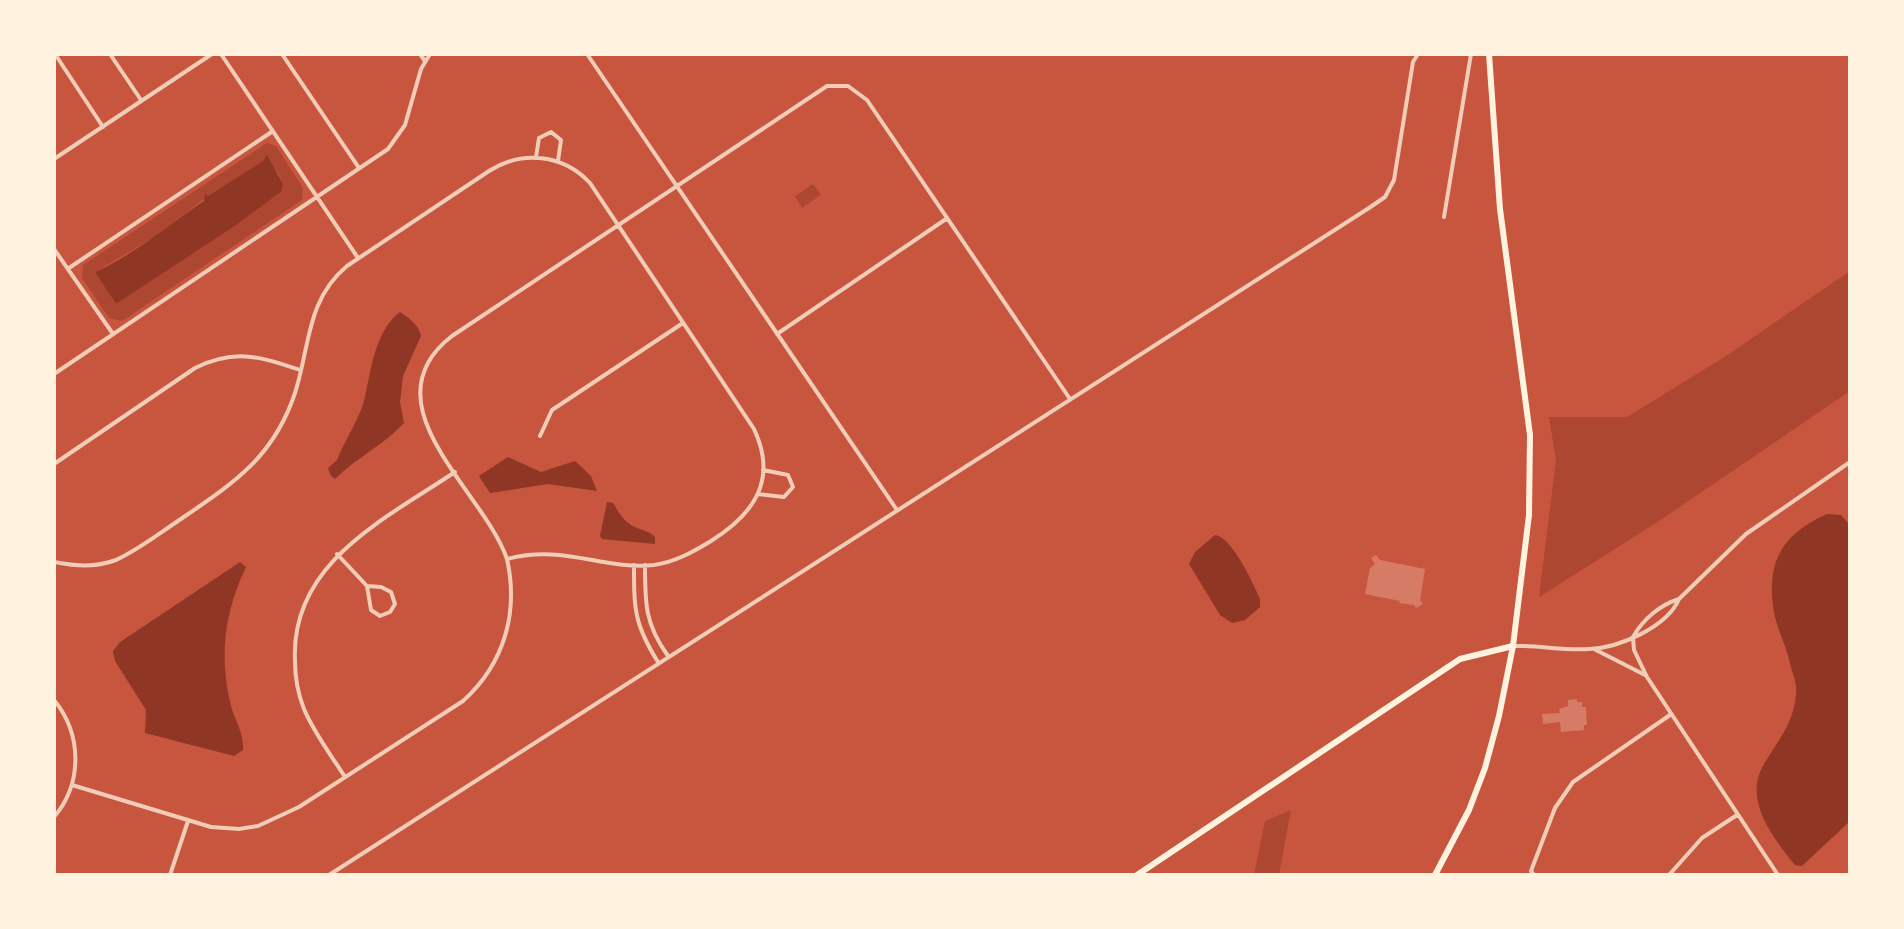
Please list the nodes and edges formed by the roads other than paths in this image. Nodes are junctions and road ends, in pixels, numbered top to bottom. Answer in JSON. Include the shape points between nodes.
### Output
{"nodes":[{"id":1,"x":55,"y":54,"type":"edge"},
{"id":2,"x":110,"y":54,"type":"edge"},
{"id":3,"x":212,"y":54,"type":"edge"},
{"id":4,"x":221,"y":54,"type":"edge"},
{"id":5,"x":282,"y":54,"type":"edge"},
{"id":6,"x":420,"y":54,"type":"edge"},
{"id":7,"x":430,"y":54,"type":"edge"},
{"id":8,"x":587,"y":54,"type":"edge"},
{"id":9,"x":1418,"y":54,"type":"edge"},
{"id":10,"x":1471,"y":54,"type":"edge"},
{"id":11,"x":1489,"y":54,"type":"edge"},
{"id":12,"x":425,"y":61,"type":"junction"},
{"id":13,"x":141,"y":100,"type":"junction"},
{"id":14,"x":103,"y":127,"type":"junction"},
{"id":15,"x":273,"y":131,"type":"junction"},
{"id":16,"x":536,"y":157,"type":"junction"},
{"id":17,"x":54,"y":159,"type":"edge"},
{"id":18,"x":558,"y":162,"type":"junction"},
{"id":19,"x":359,"y":169,"type":"junction"},
{"id":20,"x":676,"y":186,"type":"junction"},
{"id":21,"x":317,"y":197,"type":"junction"},
{"id":22,"x":1444,"y":217,"type":"dead end"},
{"id":23,"x":946,"y":219,"type":"junction"},
{"id":24,"x":618,"y":224,"type":"junction"},
{"id":25,"x":54,"y":249,"type":"edge"},
{"id":26,"x":358,"y":258,"type":"junction"},
{"id":27,"x":69,"y":268,"type":"junction"},
{"id":28,"x":683,"y":323,"type":"junction"},
{"id":29,"x":113,"y":334,"type":"junction"},
{"id":30,"x":777,"y":334,"type":"junction"},
{"id":31,"x":300,"y":370,"type":"junction"},
{"id":32,"x":54,"y":374,"type":"edge"},
{"id":33,"x":1070,"y":399,"type":"junction"},
{"id":34,"x":540,"y":436,"type":"dead end"},
{"id":35,"x":1850,"y":462,"type":"edge"},
{"id":36,"x":54,"y":464,"type":"edge"},
{"id":37,"x":763,"y":470,"type":"junction"},
{"id":38,"x":455,"y":472,"type":"junction"},
{"id":39,"x":758,"y":494,"type":"junction"},
{"id":40,"x":897,"y":510,"type":"junction"},
{"id":41,"x":337,"y":554,"type":"junction"},
{"id":42,"x":507,"y":559,"type":"junction"},
{"id":43,"x":54,"y":562,"type":"edge"},
{"id":44,"x":634,"y":565,"type":"junction"},
{"id":45,"x":645,"y":565,"type":"junction"},
{"id":46,"x":367,"y":586,"type":"junction"},
{"id":47,"x":1679,"y":599,"type":"junction"},
{"id":48,"x":1633,"y":637,"type":"junction"},
{"id":49,"x":1513,"y":646,"type":"junction"},
{"id":50,"x":1594,"y":649,"type":"junction"},
{"id":51,"x":668,"y":656,"type":"junction"},
{"id":52,"x":658,"y":662,"type":"junction"},
{"id":53,"x":1647,"y":677,"type":"junction"},
{"id":54,"x":54,"y":700,"type":"edge"},
{"id":55,"x":1671,"y":714,"type":"junction"},
{"id":56,"x":345,"y":777,"type":"junction"},
{"id":57,"x":72,"y":785,"type":"junction"},
{"id":58,"x":1737,"y":815,"type":"junction"},
{"id":59,"x":54,"y":817,"type":"edge"},
{"id":60,"x":188,"y":821,"type":"junction"},
{"id":61,"x":170,"y":875,"type":"edge"},
{"id":62,"x":329,"y":875,"type":"edge"},
{"id":63,"x":1137,"y":875,"type":"edge"},
{"id":64,"x":1435,"y":875,"type":"edge"},
{"id":65,"x":1534,"y":875,"type":"edge"},
{"id":66,"x":1669,"y":875,"type":"edge"},
{"id":67,"x":1778,"y":875,"type":"edge"}],
"edges":[{"from":1,"to":14,"type":"street"},
{"from":2,"to":13,"type":"street"},
{"from":3,"to":13,"type":"street"},
{"from":4,"to":15,"type":"street"},
{"from":5,"to":19,"type":"street"},
{"from":6,"to":12,"type":"street"},
{"from":7,"to":12,"type":"street"},
{"from":8,"to":20,"type":"street"},
{"from":9,"to":33,"type":"street","via":[[1394,180],[1385,197]]},
{"from":10,"to":22,"type":"street"},
{"from":11,"to":49,"type":"main road","via":[[1500,209],[1530,435],[1529,515]]},
{"from":12,"to":19,"type":"street","via":[[400,135]]},
{"from":13,"to":14,"type":"street"},
{"from":14,"to":17,"type":"street"},
{"from":15,"to":21,"type":"street"},
{"from":15,"to":27,"type":"street"},
{"from":16,"to":18,"type":"street"},
{"from":16,"to":18,"type":"street","via":[[539,138],[551,132],[562,145]]},
{"from":16,"to":26,"type":"street","via":[[496,166]]},
{"from":18,"to":24,"type":"street","via":[[590,183]]},
{"from":19,"to":21,"type":"street"},
{"from":20,"to":23,"type":"street","via":[[819,89],[842,85],[867,100]]},
{"from":20,"to":24,"type":"street"},
{"from":20,"to":30,"type":"street"},
{"from":21,"to":26,"type":"street"},
{"from":21,"to":29,"type":"street"},
{"from":23,"to":30,"type":"street"},
{"from":23,"to":33,"type":"street"},
{"from":24,"to":28,"type":"street"},
{"from":24,"to":38,"type":"street","via":[[452,336],[427,366],[422,417]]},
{"from":25,"to":27,"type":"street"},
{"from":26,"to":31,"type":"street","via":[[322,292]]},
{"from":27,"to":29,"type":"street"},
{"from":28,"to":34,"type":"street","via":[[552,410]]},
{"from":28,"to":37,"type":"street","via":[[754,429]]},
{"from":29,"to":32,"type":"street"},
{"from":30,"to":40,"type":"street"},
{"from":31,"to":36,"type":"street","via":[[248,355],[217,358]]},
{"from":31,"to":43,"type":"street","via":[[271,442],[227,489],[116,560],[84,567]]},
{"from":33,"to":40,"type":"street"},
{"from":35,"to":47,"type":"street","via":[[1746,534]]},
{"from":37,"to":39,"type":"street"},
{"from":37,"to":39,"type":"street","via":[[788,475],[793,487],[784,497]]},
{"from":38,"to":41,"type":"street"},
{"from":38,"to":42,"type":"street"},
{"from":39,"to":45,"type":"street","via":[[745,516],[709,542],[679,559]]},
{"from":40,"to":51,"type":"street"},
{"from":41,"to":46,"type":"street"},
{"from":41,"to":56,"type":"street","via":[[304,602],[295,663],[303,707]]},
{"from":42,"to":44,"type":"street","via":[[550,553]]},
{"from":42,"to":56,"type":"street","via":[[511,616],[489,673],[463,701]]},
{"from":44,"to":45,"type":"street"},
{"from":44,"to":52,"type":"street","via":[[637,620]]},
{"from":45,"to":51,"type":"street","via":[[648,622]]},
{"from":46,"to":46,"type":"street","via":[[391,592],[395,604],[390,612],[380,616],[371,610]]},
{"from":47,"to":48,"type":"street","via":[[1658,610]]},
{"from":47,"to":48,"type":"street","via":[[1647,633]]},
{"from":48,"to":50,"type":"street"},
{"from":48,"to":53,"type":"street"},
{"from":49,"to":50,"type":"street"},
{"from":49,"to":63,"type":"main road","via":[[1460,659]]},
{"from":49,"to":64,"type":"main road","via":[[1485,768]]},
{"from":50,"to":53,"type":"street"},
{"from":51,"to":52,"type":"street"},
{"from":52,"to":62,"type":"street"},
{"from":53,"to":55,"type":"street"},
{"from":54,"to":57,"type":"street","via":[[73,735]]},
{"from":55,"to":58,"type":"street"},
{"from":55,"to":65,"type":"street","via":[[1573,782],[1555,808],[1531,871]]},
{"from":56,"to":60,"type":"street","via":[[285,816],[258,826],[225,829]]},
{"from":57,"to":59,"type":"street"},
{"from":57,"to":60,"type":"street"},
{"from":58,"to":66,"type":"street","via":[[1702,838]]},
{"from":58,"to":67,"type":"street"},
{"from":60,"to":61,"type":"street"}]}
